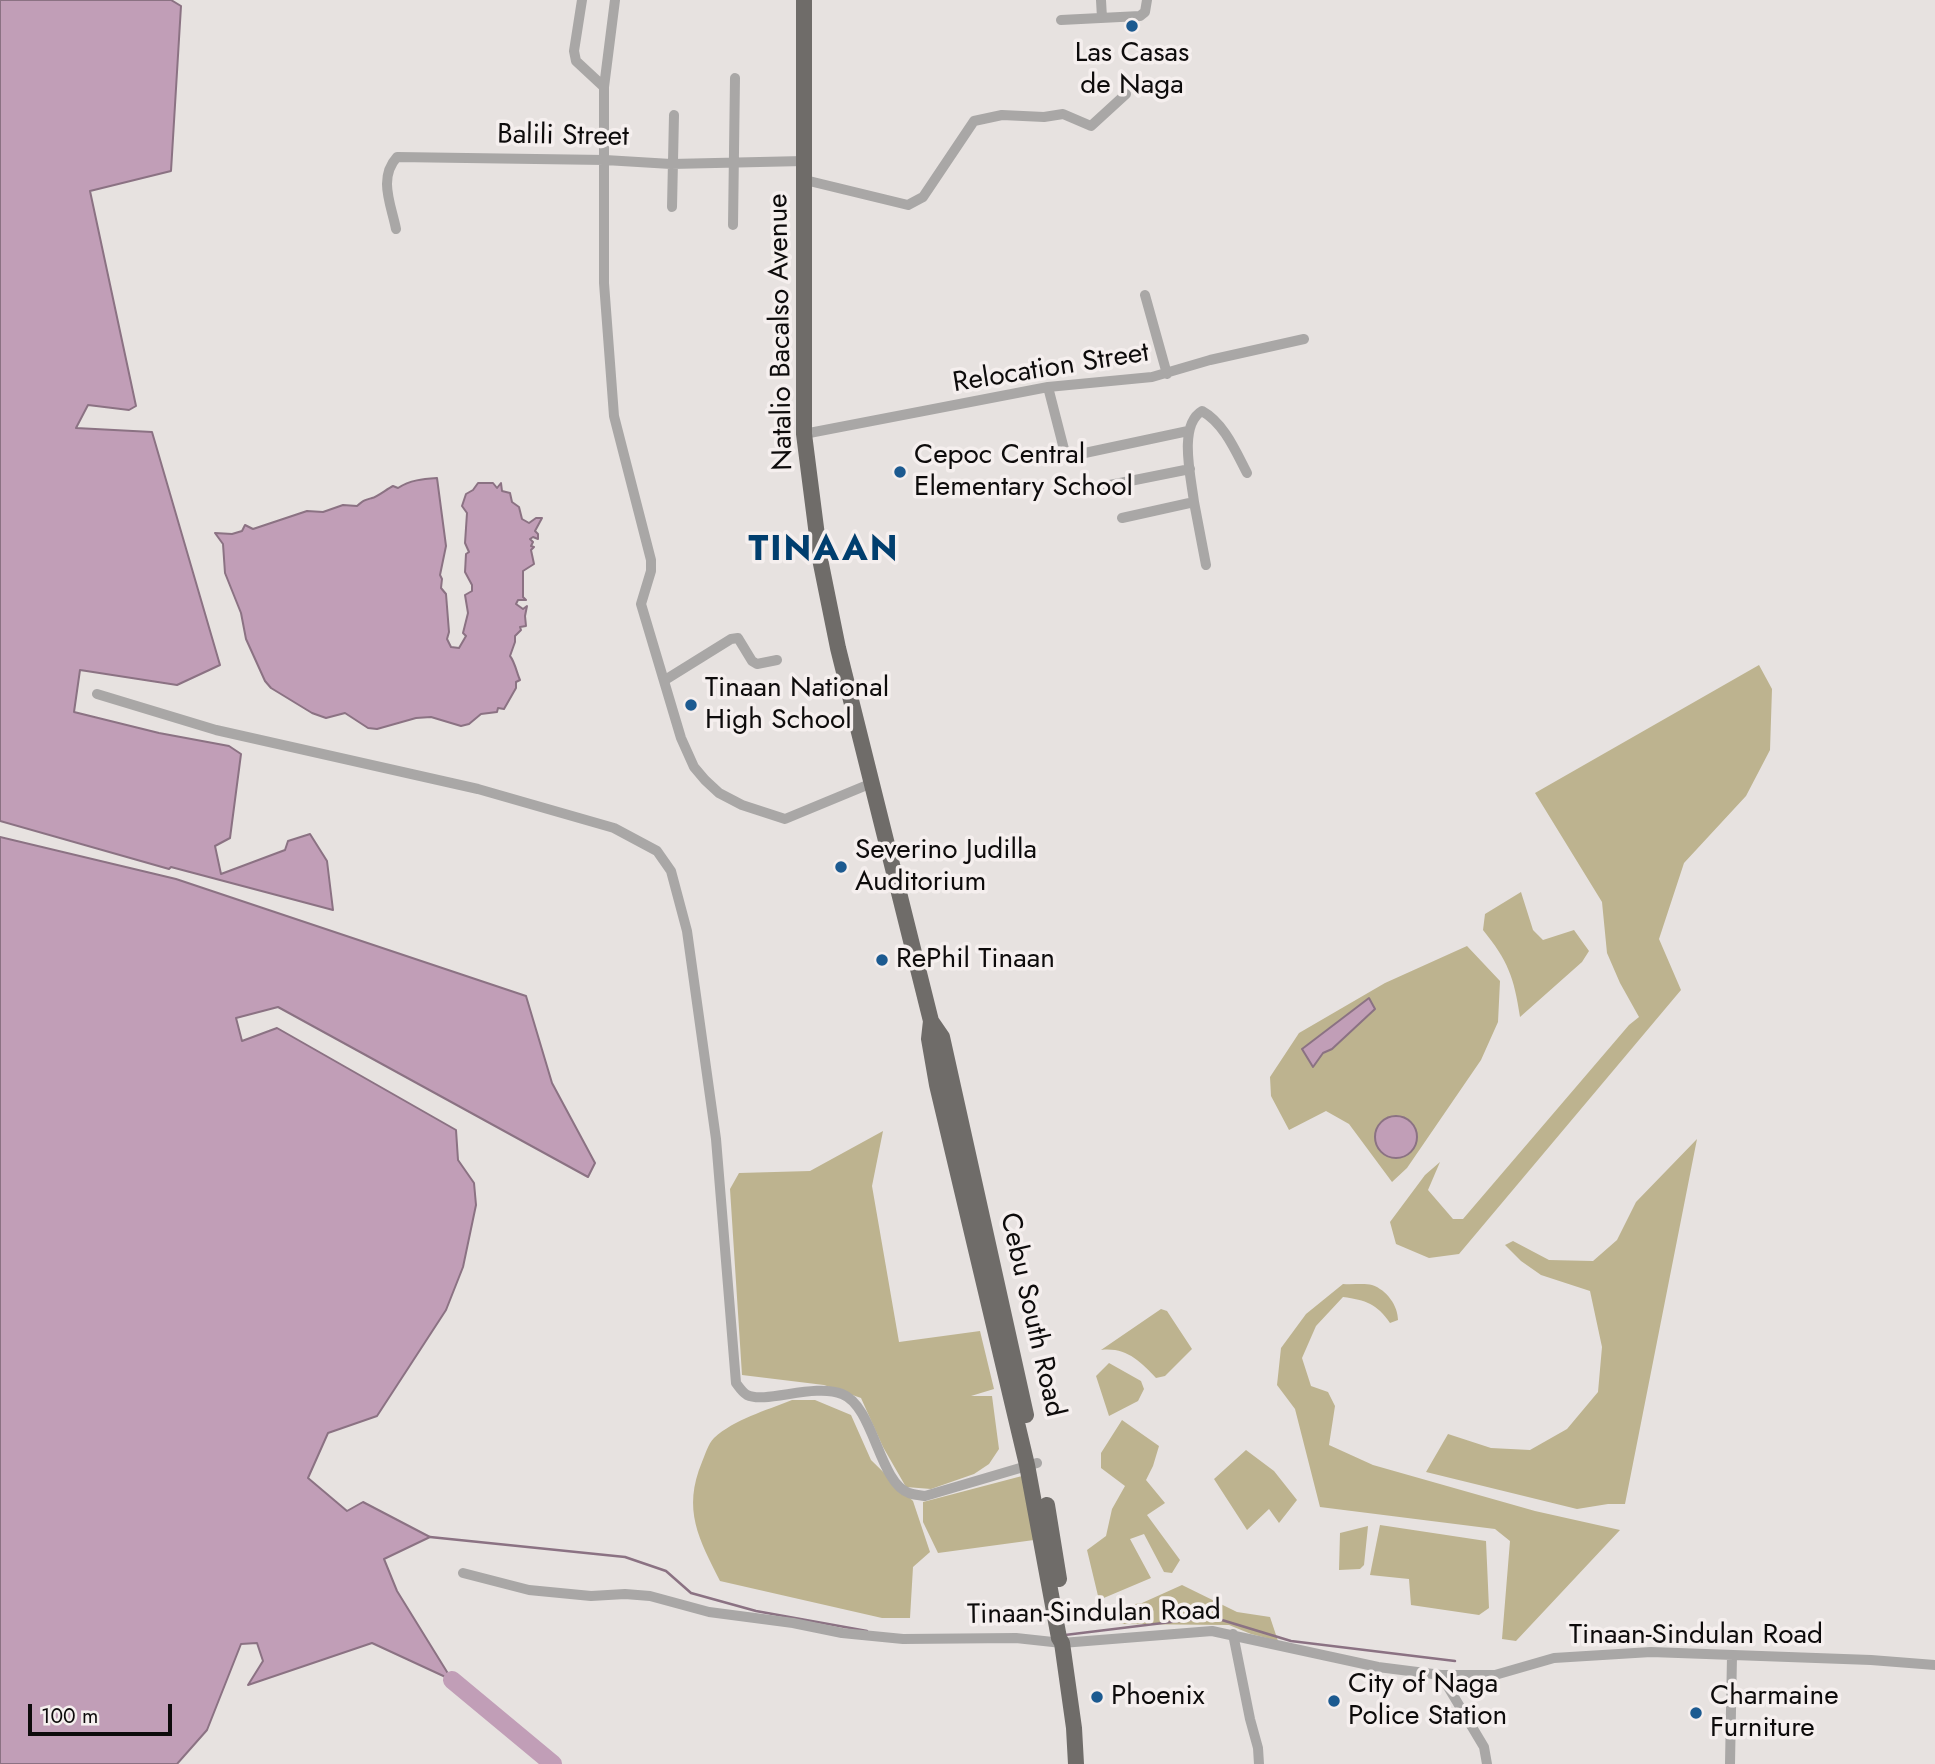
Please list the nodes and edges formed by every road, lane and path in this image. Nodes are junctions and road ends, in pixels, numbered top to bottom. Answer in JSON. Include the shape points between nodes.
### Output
{"nodes":[{"id":1,"x":582,"y":0,"type":"edge"},
{"id":2,"x":615,"y":0,"type":"edge"},
{"id":3,"x":804,"y":0,"type":"edge"},
{"id":4,"x":1101,"y":0,"type":"edge"},
{"id":5,"x":1147,"y":0,"type":"edge"},
{"id":6,"x":1102,"y":18,"type":"junction"},
{"id":7,"x":1061,"y":20,"type":"dead end"},
{"id":8,"x":735,"y":78,"type":"dead end"},
{"id":9,"x":604,"y":87,"type":"junction"},
{"id":10,"x":1126,"y":94,"type":"dead end"},
{"id":11,"x":674,"y":115,"type":"dead end"},
{"id":12,"x":606,"y":160,"type":"junction"},
{"id":13,"x":804,"y":161,"type":"junction"},
{"id":14,"x":733,"y":162,"type":"junction"},
{"id":15,"x":671,"y":164,"type":"junction"},
{"id":16,"x":805,"y":180,"type":"junction"},
{"id":17,"x":672,"y":207,"type":"dead end"},
{"id":18,"x":733,"y":225,"type":"dead end"},
{"id":19,"x":396,"y":229,"type":"dead end"},
{"id":20,"x":1144,"y":295,"type":"dead end"},
{"id":21,"x":1304,"y":340,"type":"dead end"},
{"id":22,"x":1167,"y":374,"type":"junction"},
{"id":23,"x":1048,"y":387,"type":"junction"},
{"id":24,"x":1188,"y":431,"type":"junction"},
{"id":25,"x":804,"y":434,"type":"junction"},
{"id":26,"x":1190,"y":469,"type":"junction"},
{"id":27,"x":1247,"y":473,"type":"dead end"},
{"id":28,"x":1095,"y":488,"type":"dead end"},
{"id":29,"x":1194,"y":502,"type":"junction"},
{"id":30,"x":1122,"y":518,"type":"dead end"},
{"id":31,"x":1206,"y":565,"type":"dead end"},
{"id":32,"x":777,"y":660,"type":"dead end"},
{"id":33,"x":665,"y":680,"type":"junction"},
{"id":34,"x":97,"y":694,"type":"dead end"},
{"id":35,"x":872,"y":783,"type":"junction"},
{"id":36,"x":1032,"y":1464,"type":"junction"},
{"id":37,"x":463,"y":1573,"type":"dead end"},
{"id":38,"x":1062,"y":1634,"type":"junction"},
{"id":39,"x":1233,"y":1634,"type":"junction"},
{"id":40,"x":1732,"y":1656,"type":"junction"},
{"id":41,"x":1935,"y":1665,"type":"edge"},
{"id":42,"x":1441,"y":1675,"type":"junction"},
{"id":43,"x":1076,"y":1764,"type":"edge"},
{"id":44,"x":1259,"y":1764,"type":"edge"},
{"id":45,"x":1487,"y":1764,"type":"edge"},
{"id":46,"x":1730,"y":1764,"type":"edge"}],
"edges":[{"from":1,"to":9,"type":"street","via":[[576,61]]},
{"from":2,"to":9,"type":"street"},
{"from":3,"to":13,"type":"highway","name":"Natalio Bacalso Avenue"},
{"from":4,"to":6,"type":"street"},
{"from":5,"to":6,"type":"street","via":[[1140,16]]},
{"from":6,"to":7,"type":"street"},
{"from":8,"to":14,"type":"street"},
{"from":9,"to":12,"type":"street"},
{"from":10,"to":16,"type":"street","via":[[1091,126],[1063,114],[1002,115],[974,121],[923,197],[908,205]]},
{"from":11,"to":15,"type":"street"},
{"from":12,"to":15,"type":"street","name":"Balili Street"},
{"from":12,"to":19,"type":"street","name":"Balili Street","via":[[397,157],[388,167],[386,181]]},
{"from":12,"to":33,"type":"street","via":[[604,283],[614,416],[652,560],[641,604]]},
{"from":13,"to":14,"type":"street","name":"Balili Street"},
{"from":13,"to":16,"type":"highway","name":"Natalio Bacalso Avenue"},
{"from":14,"to":15,"type":"street","name":"Balili Street"},
{"from":14,"to":18,"type":"street"},
{"from":15,"to":17,"type":"street"},
{"from":16,"to":25,"type":"highway","name":"Natalio Bacalso Avenue"},
{"from":20,"to":22,"type":"street"},
{"from":21,"to":22,"type":"street","name":"Relocation Street"},
{"from":22,"to":23,"type":"street","name":"Relocation Street"},
{"from":23,"to":24,"type":"street","via":[[1066,457]]},
{"from":23,"to":25,"type":"street","name":"Relocation Street"},
{"from":24,"to":26,"type":"street"},
{"from":24,"to":27,"type":"street","via":[[1194,416],[1202,411],[1212,416]]},
{"from":25,"to":35,"type":"highway","name":"Natalio Bacalso Avenue","via":[[822,569]]},
{"from":26,"to":28,"type":"street"},
{"from":26,"to":29,"type":"street"},
{"from":29,"to":30,"type":"street"},
{"from":29,"to":31,"type":"street"},
{"from":32,"to":33,"type":"street","via":[[757,664],[738,638],[731,639]]},
{"from":33,"to":35,"type":"street","via":[[694,767],[730,799],[785,819]]},
{"from":34,"to":36,"type":"street","via":[[216,730],[478,789],[614,828],[657,851],[671,871],[687,931],[716,1139],[736,1383],[745,1394],[757,1397],[805,1390],[842,1394],[857,1404],[895,1483],[907,1493],[925,1496]]},
{"from":35,"to":36,"type":"highway","name":"Cebu South Road","via":[[931,1021],[942,1037]]},
{"from":36,"to":38,"type":"highway","name":"Cebu South Road","via":[[1051,1528]]},
{"from":37,"to":38,"type":"street","name":"Tinaan-Sindulan Road","via":[[529,1590],[650,1597],[693,1609],[842,1633],[903,1639]]},
{"from":38,"to":39,"type":"street","name":"Tinaan-Sindulan Road"},
{"from":38,"to":43,"type":"highway","name":"Cebu South Road"},
{"from":39,"to":42,"type":"street","name":"Tinaan-Sindulan Road","via":[[1366,1664]]},
{"from":39,"to":44,"type":"street"},
{"from":40,"to":41,"type":"street","name":"Tinaan-Sindulan Road"},
{"from":40,"to":42,"type":"street","name":"Tinaan-Sindulan Road","via":[[1596,1654],[1554,1658],[1495,1675]]},
{"from":40,"to":46,"type":"street"},
{"from":42,"to":45,"type":"street","via":[[1483,1747]]}]}
